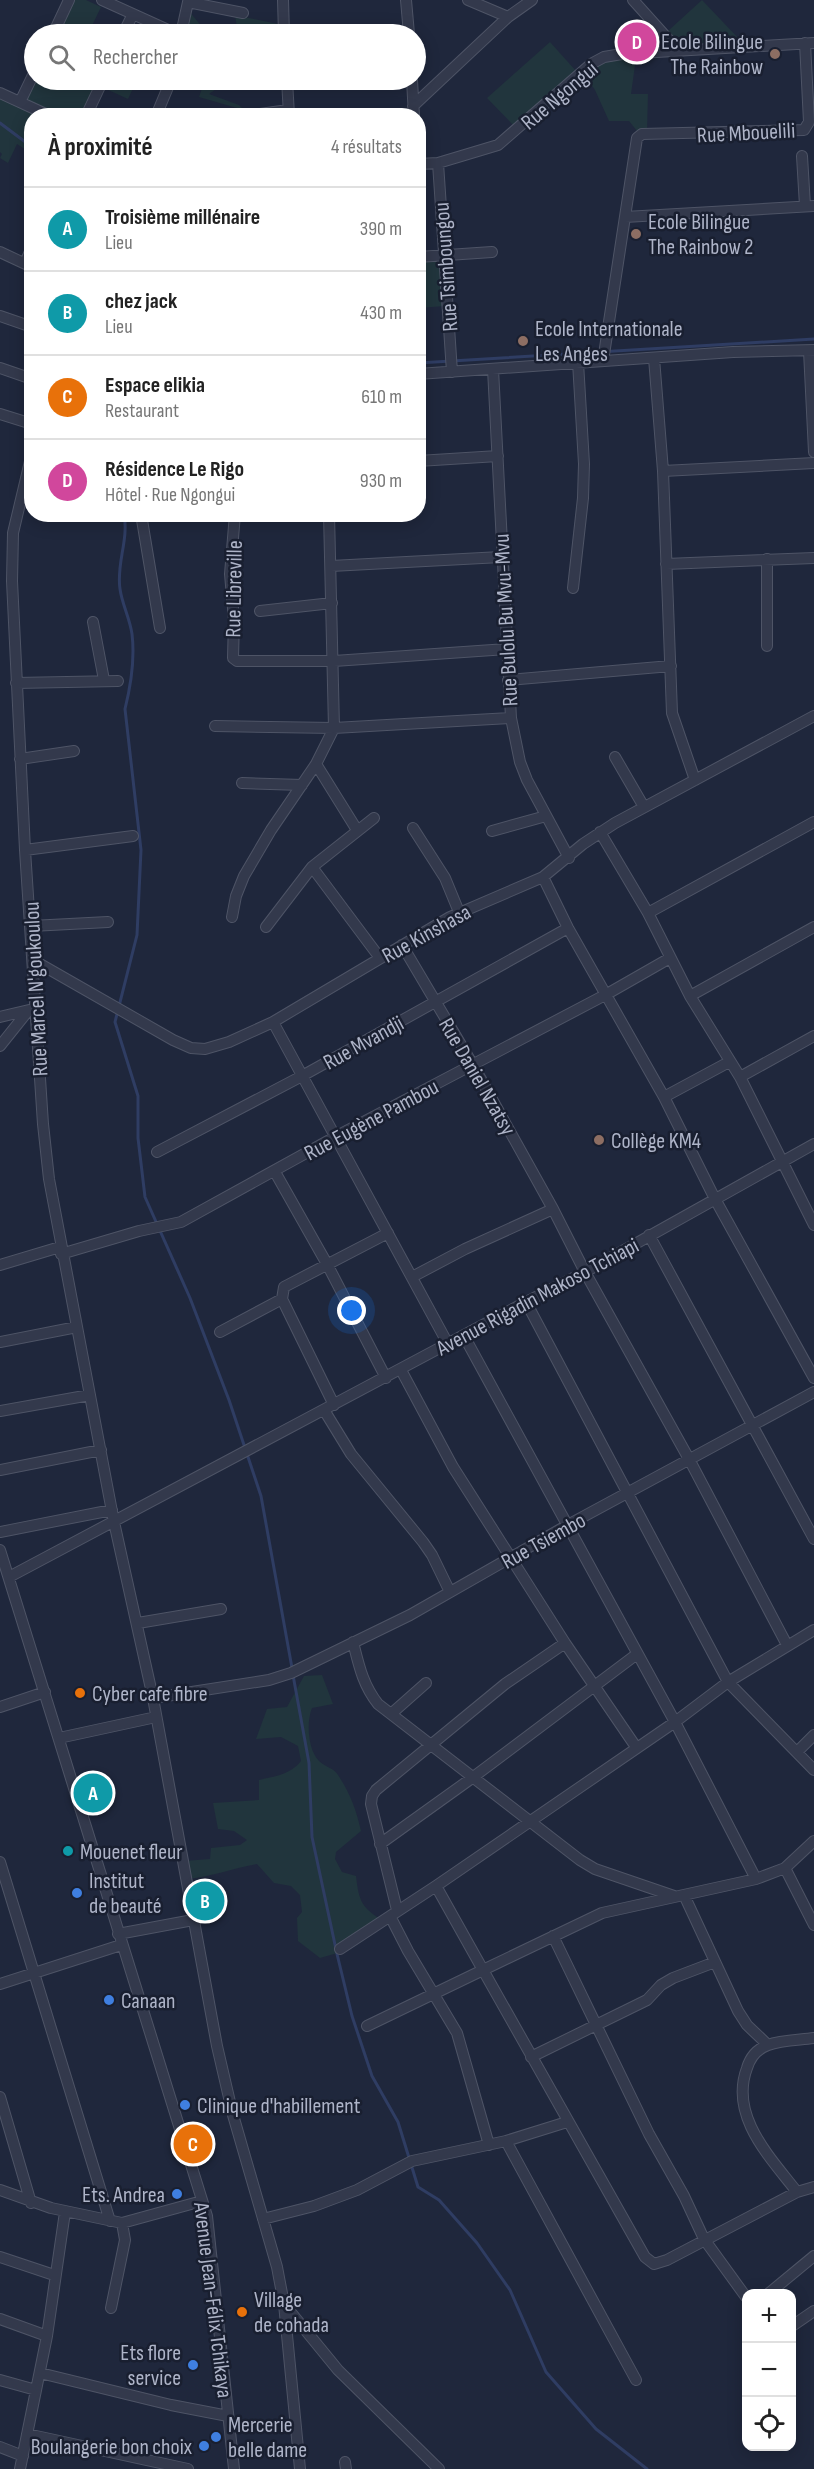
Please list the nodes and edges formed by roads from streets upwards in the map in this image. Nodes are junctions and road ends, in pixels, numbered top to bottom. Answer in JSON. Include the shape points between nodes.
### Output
{"nodes":[{"id":1,"x":69,"y":0,"type":"edge"},
{"id":2,"x":102,"y":0,"type":"edge"},
{"id":3,"x":283,"y":0,"type":"edge"},
{"id":4,"x":406,"y":0,"type":"edge"},
{"id":5,"x":468,"y":0,"type":"edge"},
{"id":6,"x":532,"y":0,"type":"edge"},
{"id":7,"x":633,"y":0,"type":"edge"},
{"id":8,"x":243,"y":13,"type":"dead end"},
{"id":9,"x":132,"y":14,"type":"junction"},
{"id":10,"x":508,"y":17,"type":"junction"},
{"id":11,"x":58,"y":24,"type":"edge"},
{"id":12,"x":128,"y":24,"type":"edge"},
{"id":13,"x":156,"y":24,"type":"edge"},
{"id":14,"x":182,"y":24,"type":"edge"},
{"id":15,"x":284,"y":24,"type":"edge"},
{"id":16,"x":408,"y":24,"type":"edge"},
{"id":17,"x":810,"y":43,"type":"edge"},
{"id":18,"x":678,"y":51,"type":"junction"},
{"id":19,"x":26,"y":90,"type":"edge"},
{"id":20,"x":98,"y":90,"type":"edge"},
{"id":21,"x":167,"y":90,"type":"edge"},
{"id":22,"x":287,"y":90,"type":"edge"},
{"id":23,"x":413,"y":90,"type":"edge"},
{"id":24,"x":0,"y":93,"type":"edge"},
{"id":25,"x":20,"y":102,"type":"junction"},
{"id":26,"x":33,"y":108,"type":"edge"},
{"id":27,"x":90,"y":108,"type":"edge"},
{"id":28,"x":159,"y":108,"type":"edge"},
{"id":29,"x":288,"y":108,"type":"edge"},
{"id":30,"x":414,"y":108,"type":"edge"},
{"id":31,"x":417,"y":108,"type":"edge"},
{"id":32,"x":802,"y":156,"type":"dead end"},
{"id":33,"x":438,"y":163,"type":"junction"},
{"id":34,"x":426,"y":164,"type":"edge"},
{"id":35,"x":809,"y":206,"type":"edge"},
{"id":36,"x":625,"y":217,"type":"junction"},
{"id":37,"x":0,"y":252,"type":"edge"},
{"id":38,"x":492,"y":252,"type":"dead end"},
{"id":39,"x":444,"y":255,"type":"junction"},
{"id":40,"x":426,"y":256,"type":"edge"},
{"id":41,"x":24,"y":263,"type":"edge"},
{"id":42,"x":0,"y":316,"type":"edge"},
{"id":43,"x":24,"y":324,"type":"edge"},
{"id":44,"x":811,"y":350,"type":"edge"},
{"id":45,"x":654,"y":357,"type":"junction"},
{"id":46,"x":603,"y":360,"type":"junction"},
{"id":47,"x":578,"y":362,"type":"junction"},
{"id":48,"x":0,"y":368,"type":"edge"},
{"id":49,"x":493,"y":369,"type":"junction"},
{"id":50,"x":452,"y":372,"type":"junction"},
{"id":51,"x":426,"y":374,"type":"edge"},
{"id":52,"x":24,"y":376,"type":"edge"},
{"id":53,"x":0,"y":414,"type":"edge"},
{"id":54,"x":24,"y":422,"type":"edge"},
{"id":55,"x":814,"y":452,"type":"edge"},
{"id":56,"x":498,"y":456,"type":"junction"},
{"id":57,"x":426,"y":460,"type":"edge"},
{"id":58,"x":814,"y":463,"type":"edge"},
{"id":59,"x":663,"y":471,"type":"junction"},
{"id":60,"x":24,"y":499,"type":"edge"},
{"id":61,"x":142,"y":522,"type":"edge"},
{"id":62,"x":234,"y":522,"type":"edge"},
{"id":63,"x":329,"y":522,"type":"edge"},
{"id":64,"x":501,"y":557,"type":"junction"},
{"id":65,"x":814,"y":558,"type":"edge"},
{"id":66,"x":767,"y":560,"type":"junction"},
{"id":67,"x":666,"y":564,"type":"junction"},
{"id":68,"x":331,"y":566,"type":"junction"},
{"id":69,"x":573,"y":588,"type":"dead end"},
{"id":70,"x":332,"y":603,"type":"junction"},
{"id":71,"x":260,"y":611,"type":"dead end"},
{"id":72,"x":93,"y":622,"type":"dead end"},
{"id":73,"x":160,"y":628,"type":"dead end"},
{"id":74,"x":767,"y":646,"type":"dead end"},
{"id":75,"x":507,"y":649,"type":"junction"},
{"id":76,"x":334,"y":662,"type":"junction"},
{"id":77,"x":671,"y":666,"type":"junction"},
{"id":78,"x":104,"y":680,"type":"junction"},
{"id":79,"x":508,"y":680,"type":"junction"},
{"id":80,"x":118,"y":681,"type":"dead end"},
{"id":81,"x":16,"y":682,"type":"junction"},
{"id":82,"x":814,"y":716,"type":"edge"},
{"id":83,"x":511,"y":717,"type":"junction"},
{"id":84,"x":215,"y":726,"type":"dead end"},
{"id":85,"x":334,"y":728,"type":"junction"},
{"id":86,"x":74,"y":751,"type":"dead end"},
{"id":87,"x":615,"y":757,"type":"dead end"},
{"id":88,"x":20,"y":759,"type":"junction"},
{"id":89,"x":316,"y":764,"type":"junction"},
{"id":90,"x":695,"y":780,"type":"junction"},
{"id":91,"x":242,"y":783,"type":"dead end"},
{"id":92,"x":302,"y":784,"type":"junction"},
{"id":93,"x":644,"y":807,"type":"junction"},
{"id":94,"x":546,"y":816,"type":"junction"},
{"id":95,"x":374,"y":818,"type":"dead end"},
{"id":96,"x":814,"y":822,"type":"edge"},
{"id":97,"x":413,"y":828,"type":"dead end"},
{"id":98,"x":357,"y":831,"type":"junction"},
{"id":99,"x":492,"y":831,"type":"dead end"},
{"id":100,"x":600,"y":832,"type":"junction"},
{"id":101,"x":133,"y":836,"type":"dead end"},
{"id":102,"x":25,"y":850,"type":"junction"},
{"id":103,"x":569,"y":858,"type":"junction"},
{"id":104,"x":312,"y":867,"type":"junction"},
{"id":105,"x":543,"y":877,"type":"junction"},
{"id":106,"x":459,"y":912,"type":"junction"},
{"id":107,"x":648,"y":913,"type":"junction"},
{"id":108,"x":232,"y":917,"type":"dead end"},
{"id":109,"x":108,"y":922,"type":"dead end"},
{"id":110,"x":32,"y":926,"type":"junction"},
{"id":111,"x":266,"y":927,"type":"dead end"},
{"id":112,"x":814,"y":927,"type":"edge"},
{"id":113,"x":568,"y":928,"type":"junction"},
{"id":114,"x":402,"y":945,"type":"junction"},
{"id":115,"x":380,"y":958,"type":"junction"},
{"id":116,"x":670,"y":958,"type":"junction"},
{"id":117,"x":33,"y":960,"type":"junction"},
{"id":118,"x":607,"y":994,"type":"junction"},
{"id":119,"x":690,"y":996,"type":"junction"},
{"id":120,"x":435,"y":1002,"type":"junction"},
{"id":121,"x":32,"y":1010,"type":"junction"},
{"id":122,"x":0,"y":1017,"type":"edge"},
{"id":123,"x":273,"y":1022,"type":"junction"},
{"id":124,"x":814,"y":1036,"type":"edge"},
{"id":125,"x":0,"y":1046,"type":"edge"},
{"id":126,"x":729,"y":1062,"type":"junction"},
{"id":127,"x":473,"y":1065,"type":"junction"},
{"id":128,"x":303,"y":1076,"type":"junction"},
{"id":129,"x":740,"y":1077,"type":"junction"},
{"id":130,"x":664,"y":1097,"type":"junction"},
{"id":131,"x":335,"y":1137,"type":"junction"},
{"id":132,"x":814,"y":1144,"type":"edge"},
{"id":133,"x":156,"y":1152,"type":"dead end"},
{"id":134,"x":781,"y":1163,"type":"junction"},
{"id":135,"x":275,"y":1172,"type":"junction"},
{"id":136,"x":715,"y":1199,"type":"junction"},
{"id":137,"x":553,"y":1209,"type":"junction"},
{"id":138,"x":814,"y":1225,"type":"edge"},
{"id":139,"x":388,"y":1233,"type":"junction"},
{"id":140,"x":649,"y":1235,"type":"junction"},
{"id":141,"x":61,"y":1251,"type":"junction"},
{"id":142,"x":327,"y":1264,"type":"junction"},
{"id":143,"x":0,"y":1265,"type":"edge"},
{"id":144,"x":585,"y":1272,"type":"junction"},
{"id":145,"x":412,"y":1277,"type":"junction"},
{"id":146,"x":282,"y":1299,"type":"junction"},
{"id":147,"x":526,"y":1302,"type":"junction"},
{"id":148,"x":77,"y":1327,"type":"junction"},
{"id":149,"x":220,"y":1332,"type":"dead end"},
{"id":150,"x":464,"y":1336,"type":"junction"},
{"id":151,"x":0,"y":1342,"type":"edge"},
{"id":152,"x":448,"y":1344,"type":"junction"},
{"id":153,"x":401,"y":1370,"type":"junction"},
{"id":154,"x":386,"y":1378,"type":"junction"},
{"id":155,"x":814,"y":1378,"type":"edge"},
{"id":156,"x":814,"y":1392,"type":"edge"},
{"id":157,"x":90,"y":1395,"type":"junction"},
{"id":158,"x":334,"y":1405,"type":"junction"},
{"id":159,"x":324,"y":1410,"type":"junction"},
{"id":160,"x":0,"y":1411,"type":"edge"},
{"id":161,"x":753,"y":1426,"type":"junction"},
{"id":162,"x":101,"y":1450,"type":"junction"},
{"id":163,"x":689,"y":1459,"type":"junction"},
{"id":164,"x":0,"y":1470,"type":"edge"},
{"id":165,"x":628,"y":1494,"type":"junction"},
{"id":166,"x":112,"y":1510,"type":"junction"},
{"id":167,"x":114,"y":1522,"type":"junction"},
{"id":168,"x":566,"y":1526,"type":"junction"},
{"id":169,"x":0,"y":1532,"type":"edge"},
{"id":170,"x":814,"y":1539,"type":"edge"},
{"id":171,"x":0,"y":1550,"type":"edge"},
{"id":172,"x":510,"y":1558,"type":"junction"},
{"id":173,"x":9,"y":1578,"type":"junction"},
{"id":174,"x":450,"y":1592,"type":"junction"},
{"id":175,"x":221,"y":1609,"type":"dead end"},
{"id":176,"x":138,"y":1623,"type":"junction"},
{"id":177,"x":814,"y":1630,"type":"edge"},
{"id":178,"x":353,"y":1642,"type":"junction"},
{"id":179,"x":565,"y":1643,"type":"junction"},
{"id":180,"x":786,"y":1645,"type":"junction"},
{"id":181,"x":637,"y":1654,"type":"junction"},
{"id":182,"x":728,"y":1682,"type":"junction"},
{"id":183,"x":426,"y":1683,"type":"dead end"},
{"id":184,"x":594,"y":1687,"type":"junction"},
{"id":185,"x":45,"y":1692,"type":"junction"},
{"id":186,"x":153,"y":1698,"type":"junction"},
{"id":187,"x":0,"y":1707,"type":"edge"},
{"id":188,"x":391,"y":1714,"type":"junction"},
{"id":189,"x":156,"y":1717,"type":"junction"},
{"id":190,"x":675,"y":1722,"type":"junction"},
{"id":191,"x":814,"y":1735,"type":"edge"},
{"id":192,"x":58,"y":1738,"type":"junction"},
{"id":193,"x":431,"y":1745,"type":"junction"},
{"id":194,"x":636,"y":1747,"type":"junction"},
{"id":195,"x":797,"y":1752,"type":"junction"},
{"id":196,"x":814,"y":1770,"type":"edge"},
{"id":197,"x":472,"y":1778,"type":"junction"},
{"id":198,"x":529,"y":1822,"type":"junction"},
{"id":199,"x":814,"y":1841,"type":"edge"},
{"id":200,"x":380,"y":1844,"type":"junction"},
{"id":201,"x":0,"y":1862,"type":"edge"},
{"id":202,"x":784,"y":1868,"type":"junction"},
{"id":203,"x":756,"y":1879,"type":"junction"},
{"id":204,"x":436,"y":1886,"type":"junction"},
{"id":205,"x":679,"y":1895,"type":"junction"},
{"id":206,"x":393,"y":1913,"type":"junction"},
{"id":207,"x":193,"y":1920,"type":"junction"},
{"id":208,"x":814,"y":1925,"type":"edge"},
{"id":209,"x":553,"y":1936,"type":"junction"},
{"id":210,"x":119,"y":1940,"type":"junction"},
{"id":211,"x":340,"y":1949,"type":"dead end"},
{"id":212,"x":715,"y":1962,"type":"junction"},
{"id":213,"x":483,"y":1970,"type":"junction"},
{"id":214,"x":34,"y":1973,"type":"junction"},
{"id":215,"x":0,"y":1984,"type":"edge"},
{"id":216,"x":433,"y":1993,"type":"junction"},
{"id":217,"x":596,"y":2024,"type":"junction"},
{"id":218,"x":367,"y":2026,"type":"dead end"},
{"id":219,"x":814,"y":2038,"type":"edge"},
{"id":220,"x":768,"y":2045,"type":"junction"},
{"id":221,"x":531,"y":2057,"type":"junction"},
{"id":222,"x":0,"y":2097,"type":"edge"},
{"id":223,"x":567,"y":2122,"type":"junction"},
{"id":224,"x":506,"y":2140,"type":"junction"},
{"id":225,"x":489,"y":2145,"type":"junction"},
{"id":226,"x":814,"y":2187,"type":"edge"},
{"id":227,"x":0,"y":2190,"type":"edge"},
{"id":228,"x":797,"y":2192,"type":"junction"},
{"id":229,"x":202,"y":2201,"type":"junction"},
{"id":230,"x":31,"y":2203,"type":"junction"},
{"id":231,"x":65,"y":2212,"type":"junction"},
{"id":232,"x":263,"y":2219,"type":"junction"},
{"id":233,"x":110,"y":2221,"type":"junction"},
{"id":234,"x":122,"y":2223,"type":"junction"},
{"id":235,"x":704,"y":2239,"type":"junction"},
{"id":236,"x":814,"y":2256,"type":"edge"},
{"id":237,"x":0,"y":2257,"type":"edge"},
{"id":238,"x":54,"y":2275,"type":"junction"},
{"id":239,"x":774,"y":2289,"type":"edge"},
{"id":240,"x":742,"y":2290,"type":"edge"},
{"id":241,"x":284,"y":2304,"type":"junction"},
{"id":242,"x":111,"y":2308,"type":"dead end"},
{"id":243,"x":814,"y":2312,"type":"edge"},
{"id":244,"x":0,"y":2319,"type":"edge"},
{"id":245,"x":796,"y":2323,"type":"edge"},
{"id":246,"x":47,"y":2336,"type":"junction"},
{"id":247,"x":40,"y":2373,"type":"junction"},
{"id":248,"x":0,"y":2380,"type":"edge"},
{"id":249,"x":636,"y":2380,"type":"dead end"},
{"id":250,"x":36,"y":2390,"type":"junction"},
{"id":251,"x":228,"y":2416,"type":"junction"},
{"id":252,"x":27,"y":2434,"type":"junction"},
{"id":253,"x":0,"y":2447,"type":"edge"},
{"id":254,"x":23,"y":2456,"type":"junction"},
{"id":255,"x":20,"y":2469,"type":"edge"},
{"id":256,"x":188,"y":2469,"type":"edge"},
{"id":257,"x":234,"y":2469,"type":"edge"},
{"id":258,"x":300,"y":2469,"type":"edge"},
{"id":259,"x":439,"y":2469,"type":"edge"}],
"edges":[{"from":1,"to":11,"type":"street"},
{"from":2,"to":9,"type":"street"},
{"from":3,"to":15,"type":"street"},
{"from":4,"to":16,"type":"street"},
{"from":5,"to":10,"type":"street"},
{"from":6,"to":10,"type":"street"},
{"from":7,"to":18,"type":"street"},
{"from":8,"to":14,"type":"street","via":[[188,2]]},
{"from":9,"to":12,"type":"street"},
{"from":9,"to":13,"type":"street"},
{"from":10,"to":31,"type":"street"},
{"from":17,"to":18,"type":"street","name":"Rue Ngongui"},
{"from":17,"to":36,"type":"street","name":"Rue Mbouelili","via":[[809,122],[804,130],[642,134],[637,138]]},
{"from":18,"to":33,"type":"street","name":"Rue Ngongui","via":[[604,57],[498,145]]},
{"from":19,"to":25,"type":"street"},
{"from":20,"to":27,"type":"street"},
{"from":21,"to":28,"type":"street"},
{"from":22,"to":29,"type":"street"},
{"from":23,"to":30,"type":"street"},
{"from":24,"to":25,"type":"street"},
{"from":25,"to":26,"type":"street"},
{"from":32,"to":35,"type":"street"},
{"from":33,"to":34,"type":"street","name":"Rue Ngongui"},
{"from":33,"to":39,"type":"street","name":"Rue Tsimboungou"},
{"from":35,"to":36,"type":"street"},
{"from":36,"to":46,"type":"street"},
{"from":37,"to":41,"type":"street"},
{"from":38,"to":39,"type":"street"},
{"from":39,"to":40,"type":"street"},
{"from":39,"to":50,"type":"street","name":"Rue Tsimboungou"},
{"from":42,"to":43,"type":"street"},
{"from":44,"to":45,"type":"street"},
{"from":44,"to":55,"type":"street"},
{"from":45,"to":46,"type":"street"},
{"from":45,"to":59,"type":"street"},
{"from":46,"to":47,"type":"street"},
{"from":47,"to":49,"type":"street"},
{"from":47,"to":69,"type":"street","via":[[584,464]]},
{"from":48,"to":52,"type":"street"},
{"from":49,"to":50,"type":"street"},
{"from":49,"to":56,"type":"street","name":"Rue Bulolu Bu Mvu-Mvu"},
{"from":50,"to":51,"type":"street"},
{"from":53,"to":54,"type":"street"},
{"from":56,"to":57,"type":"street"},
{"from":56,"to":64,"type":"street","name":"Rue Bulolu Bu Mvu-Mvu"},
{"from":58,"to":59,"type":"street"},
{"from":59,"to":67,"type":"street"},
{"from":60,"to":81,"type":"street","name":"Rue Marcel N'goukoulou","via":[[13,543]]},
{"from":61,"to":73,"type":"street"},
{"from":62,"to":76,"type":"street","name":"Rue Libreville","via":[[230,574],[233,658]]},
{"from":63,"to":68,"type":"street"},
{"from":64,"to":68,"type":"street"},
{"from":64,"to":75,"type":"street","name":"Rue Bulolu Bu Mvu-Mvu"},
{"from":65,"to":66,"type":"street"},
{"from":66,"to":67,"type":"street"},
{"from":66,"to":74,"type":"street"},
{"from":67,"to":77,"type":"street"},
{"from":68,"to":70,"type":"street"},
{"from":70,"to":71,"type":"street"},
{"from":70,"to":76,"type":"street"},
{"from":72,"to":78,"type":"street"},
{"from":75,"to":76,"type":"street"},
{"from":75,"to":79,"type":"street","name":"Rue Bulolu Bu Mvu-Mvu"},
{"from":76,"to":85,"type":"street"},
{"from":77,"to":79,"type":"street"},
{"from":77,"to":90,"type":"street","via":[[673,722]]},
{"from":78,"to":80,"type":"street"},
{"from":78,"to":81,"type":"street"},
{"from":79,"to":83,"type":"street","name":"Rue Bulolu Bu Mvu-Mvu"},
{"from":81,"to":88,"type":"street","name":"Rue Marcel N'goukoulou"},
{"from":82,"to":90,"type":"street","name":"Rue Kinshasa"},
{"from":83,"to":85,"type":"street"},
{"from":83,"to":94,"type":"street","name":"Rue Bulolu Bu Mvu-Mvu","via":[[520,762]]},
{"from":84,"to":85,"type":"street"},
{"from":85,"to":89,"type":"street"},
{"from":86,"to":88,"type":"street"},
{"from":87,"to":93,"type":"street"},
{"from":88,"to":102,"type":"street","name":"Rue Marcel N'goukoulou"},
{"from":89,"to":92,"type":"street"},
{"from":89,"to":98,"type":"street"},
{"from":90,"to":93,"type":"street","name":"Rue Kinshasa"},
{"from":91,"to":92,"type":"street"},
{"from":92,"to":108,"type":"street","via":[[248,868]]},
{"from":93,"to":100,"type":"street","name":"Rue Kinshasa"},
{"from":94,"to":99,"type":"street"},
{"from":94,"to":103,"type":"street","name":"Rue Bulolu Bu Mvu-Mvu"},
{"from":95,"to":98,"type":"street"},
{"from":96,"to":107,"type":"street"},
{"from":97,"to":106,"type":"street","via":[[445,878]]},
{"from":98,"to":104,"type":"street"},
{"from":100,"to":103,"type":"street","name":"Rue Kinshasa"},
{"from":100,"to":107,"type":"street"},
{"from":101,"to":102,"type":"street"},
{"from":102,"to":110,"type":"street","name":"Rue Marcel N'goukoulou"},
{"from":103,"to":105,"type":"street","name":"Rue Kinshasa"},
{"from":104,"to":111,"type":"street"},
{"from":104,"to":115,"type":"street"},
{"from":105,"to":106,"type":"street","name":"Rue Kinshasa"},
{"from":105,"to":113,"type":"street"},
{"from":106,"to":114,"type":"street","name":"Rue Kinshasa"},
{"from":107,"to":116,"type":"street"},
{"from":109,"to":110,"type":"street"},
{"from":110,"to":117,"type":"street","name":"Rue Marcel N'goukoulou"},
{"from":112,"to":119,"type":"street"},
{"from":113,"to":118,"type":"street"},
{"from":113,"to":120,"type":"street","name":"Rue Mvandji"},
{"from":114,"to":115,"type":"street","name":"Rue Kinshasa"},
{"from":114,"to":120,"type":"street","name":"Rue Daniel Nzatsy"},
{"from":115,"to":123,"type":"street","name":"Rue Kinshasa"},
{"from":116,"to":118,"type":"street","name":"Rue Eugène Pambou"},
{"from":116,"to":119,"type":"street"},
{"from":117,"to":121,"type":"street","name":"Rue Marcel N'goukoulou"},
{"from":117,"to":123,"type":"street","name":"Rue Kinshasa","via":[[191,1048],[216,1047]]},
{"from":118,"to":127,"type":"street","name":"Rue Eugène Pambou"},
{"from":118,"to":130,"type":"street"},
{"from":119,"to":126,"type":"street"},
{"from":120,"to":127,"type":"street","name":"Rue Daniel Nzatsy"},
{"from":120,"to":128,"type":"street","name":"Rue Mvandji"},
{"from":121,"to":122,"type":"street"},
{"from":121,"to":125,"type":"street"},
{"from":121,"to":141,"type":"street","name":"Rue Marcel N'goukoulou","via":[[49,1179]]},
{"from":123,"to":128,"type":"street"},
{"from":124,"to":129,"type":"street"},
{"from":126,"to":129,"type":"street"},
{"from":126,"to":130,"type":"street"},
{"from":127,"to":131,"type":"street","name":"Rue Eugène Pambou"},
{"from":127,"to":137,"type":"street","name":"Rue Daniel Nzatsy"},
{"from":128,"to":131,"type":"street"},
{"from":128,"to":133,"type":"street","name":"Rue Mvandji"},
{"from":129,"to":134,"type":"street"},
{"from":130,"to":136,"type":"street"},
{"from":131,"to":135,"type":"street","name":"Rue Eugène Pambou"},
{"from":131,"to":139,"type":"street"},
{"from":132,"to":134,"type":"street","name":"Avenue Rigadin Makoso Tchiapi"},
{"from":134,"to":136,"type":"street","name":"Avenue Rigadin Makoso Tchiapi"},
{"from":134,"to":138,"type":"street"},
{"from":135,"to":141,"type":"street","name":"Rue Eugène Pambou","via":[[181,1222]]},
{"from":135,"to":142,"type":"street"},
{"from":136,"to":140,"type":"street","name":"Avenue Rigadin Makoso Tchiapi"},
{"from":136,"to":155,"type":"street"},
{"from":137,"to":144,"type":"street","name":"Rue Daniel Nzatsy"},
{"from":137,"to":145,"type":"street"},
{"from":139,"to":142,"type":"street"},
{"from":139,"to":145,"type":"street"},
{"from":140,"to":144,"type":"street","name":"Avenue Rigadin Makoso Tchiapi"},
{"from":140,"to":161,"type":"street"},
{"from":141,"to":143,"type":"street","name":"Rue Eugène Pambou"},
{"from":141,"to":148,"type":"street","name":"Rue Marcel N'goukoulou"},
{"from":142,"to":146,"type":"street","via":[[284,1287]]},
{"from":142,"to":154,"type":"street"},
{"from":144,"to":147,"type":"street","name":"Avenue Rigadin Makoso Tchiapi"},
{"from":144,"to":163,"type":"street","name":"Rue Daniel Nzatsy"},
{"from":145,"to":152,"type":"street"},
{"from":146,"to":149,"type":"street"},
{"from":146,"to":158,"type":"street"},
{"from":147,"to":150,"type":"street","name":"Avenue Rigadin Makoso Tchiapi"},
{"from":147,"to":165,"type":"street"},
{"from":148,"to":151,"type":"street"},
{"from":148,"to":157,"type":"street","name":"Rue Marcel N'goukoulou"},
{"from":150,"to":152,"type":"street","name":"Avenue Rigadin Makoso Tchiapi"},
{"from":150,"to":168,"type":"street"},
{"from":152,"to":153,"type":"street","name":"Avenue Rigadin Makoso Tchiapi"},
{"from":153,"to":154,"type":"street","name":"Avenue Rigadin Makoso Tchiapi"},
{"from":153,"to":172,"type":"street","via":[[453,1467]]},
{"from":154,"to":158,"type":"street","name":"Avenue Rigadin Makoso Tchiapi"},
{"from":156,"to":161,"type":"street","name":"Rue Tsiembo"},
{"from":157,"to":160,"type":"street"},
{"from":157,"to":162,"type":"street","name":"Rue Marcel N'goukoulou"},
{"from":158,"to":159,"type":"street","name":"Avenue Rigadin Makoso Tchiapi"},
{"from":159,"to":167,"type":"street","name":"Avenue Rigadin Makoso Tchiapi"},
{"from":159,"to":174,"type":"street","via":[[351,1454],[423,1542]]},
{"from":161,"to":163,"type":"street","name":"Rue Tsiembo"},
{"from":161,"to":170,"type":"street"},
{"from":162,"to":164,"type":"street"},
{"from":162,"to":166,"type":"street","name":"Rue Marcel N'goukoulou"},
{"from":163,"to":165,"type":"street","name":"Rue Tsiembo"},
{"from":163,"to":180,"type":"street","name":"Rue Daniel Nzatsy"},
{"from":165,"to":168,"type":"street","name":"Rue Tsiembo"},
{"from":165,"to":182,"type":"street"},
{"from":166,"to":167,"type":"street","name":"Rue Marcel N'goukoulou"},
{"from":166,"to":169,"type":"street"},
{"from":167,"to":173,"type":"street","name":"Avenue Rigadin Makoso Tchiapi"},
{"from":167,"to":176,"type":"street","name":"Rue Marcel N'goukoulou"},
{"from":168,"to":172,"type":"street","name":"Rue Tsiembo"},
{"from":168,"to":181,"type":"street"},
{"from":171,"to":173,"type":"street","name":"Avenue Jean-Félix Tchikaya"},
{"from":172,"to":174,"type":"street","name":"Rue Tsiembo"},
{"from":172,"to":179,"type":"street"},
{"from":173,"to":185,"type":"street","name":"Avenue Jean-Félix Tchikaya"},
{"from":174,"to":178,"type":"street","name":"Rue Tsiembo"},
{"from":175,"to":176,"type":"street"},
{"from":176,"to":186,"type":"street","name":"Rue Marcel N'goukoulou"},
{"from":177,"to":180,"type":"street"},
{"from":178,"to":186,"type":"street","name":"Rue Tsiembo","via":[[269,1680]]},
{"from":178,"to":188,"type":"street","via":[[369,1693]]},
{"from":179,"to":184,"type":"street"},
{"from":179,"to":193,"type":"street","via":[[505,1684]]},
{"from":180,"to":182,"type":"street"},
{"from":181,"to":184,"type":"street"},
{"from":181,"to":190,"type":"street"},
{"from":182,"to":190,"type":"street"},
{"from":182,"to":195,"type":"street"},
{"from":183,"to":188,"type":"street"},
{"from":184,"to":194,"type":"street"},
{"from":184,"to":197,"type":"street"},
{"from":185,"to":187,"type":"street"},
{"from":185,"to":192,"type":"street","name":"Avenue Jean-Félix Tchikaya"},
{"from":186,"to":189,"type":"street","name":"Rue Marcel N'goukoulou"},
{"from":188,"to":193,"type":"street"},
{"from":189,"to":192,"type":"street"},
{"from":189,"to":207,"type":"street","name":"Rue Marcel N'goukoulou"},
{"from":190,"to":194,"type":"street"},
{"from":190,"to":203,"type":"street"},
{"from":191,"to":195,"type":"street"},
{"from":192,"to":210,"type":"street","name":"Avenue Jean-Félix Tchikaya"},
{"from":193,"to":197,"type":"street"},
{"from":193,"to":200,"type":"street","via":[[372,1796]]},
{"from":194,"to":198,"type":"street"},
{"from":195,"to":196,"type":"street"},
{"from":197,"to":198,"type":"street"},
{"from":197,"to":200,"type":"street"},
{"from":198,"to":204,"type":"street"},
{"from":198,"to":205,"type":"street","via":[[595,1869]]},
{"from":199,"to":202,"type":"street"},
{"from":200,"to":206,"type":"street"},
{"from":201,"to":214,"type":"street"},
{"from":202,"to":203,"type":"street"},
{"from":202,"to":208,"type":"street"},
{"from":203,"to":205,"type":"street"},
{"from":204,"to":206,"type":"street"},
{"from":204,"to":213,"type":"street"},
{"from":205,"to":209,"type":"street","via":[[602,1913]]},
{"from":205,"to":212,"type":"street"},
{"from":206,"to":211,"type":"street"},
{"from":206,"to":216,"type":"street"},
{"from":207,"to":210,"type":"street"},
{"from":207,"to":232,"type":"street","name":"Rue Marcel N'goukoulou","via":[[224,2078]]},
{"from":209,"to":213,"type":"street"},
{"from":209,"to":217,"type":"street"},
{"from":210,"to":214,"type":"street"},
{"from":210,"to":229,"type":"street","name":"Avenue Jean-Félix Tchikaya"},
{"from":212,"to":217,"type":"street","via":[[673,1978],[646,2000]]},
{"from":212,"to":220,"type":"street","via":[[747,2025]]},
{"from":213,"to":216,"type":"street"},
{"from":213,"to":221,"type":"street"},
{"from":214,"to":215,"type":"street"},
{"from":214,"to":233,"type":"street"},
{"from":216,"to":218,"type":"street"},
{"from":216,"to":225,"type":"street","via":[[457,2033]]},
{"from":217,"to":221,"type":"street"},
{"from":217,"to":235,"type":"street"},
{"from":219,"to":220,"type":"street"},
{"from":220,"to":228,"type":"street","via":[[754,2053],[742,2082],[747,2117],[757,2140]]},
{"from":221,"to":223,"type":"street"},
{"from":222,"to":230,"type":"street"},
{"from":223,"to":224,"type":"street"},
{"from":223,"to":235,"type":"street","via":[[649,2261],[661,2263]]},
{"from":224,"to":225,"type":"street"},
{"from":224,"to":249,"type":"street"},
{"from":225,"to":232,"type":"street","via":[[412,2161],[346,2194]]},
{"from":226,"to":228,"type":"street"},
{"from":227,"to":230,"type":"street"},
{"from":228,"to":235,"type":"street"},
{"from":229,"to":234,"type":"street"},
{"from":229,"to":251,"type":"street","name":"Avenue Jean-Félix Tchikaya","via":[[211,2247]]},
{"from":230,"to":231,"type":"street"},
{"from":231,"to":233,"type":"street"},
{"from":231,"to":238,"type":"street"},
{"from":232,"to":241,"type":"street","name":"Rue Marcel N'goukoulou"},
{"from":233,"to":234,"type":"street"},
{"from":234,"to":242,"type":"street","via":[[125,2240]]},
{"from":235,"to":240,"type":"street"},
{"from":236,"to":239,"type":"street"},
{"from":237,"to":238,"type":"street"},
{"from":238,"to":246,"type":"street"},
{"from":241,"to":258,"type":"street","name":"Rue Marcel N'goukoulou"},
{"from":241,"to":259,"type":"street","via":[[338,2370]]},
{"from":243,"to":245,"type":"street"},
{"from":244,"to":246,"type":"street"},
{"from":246,"to":247,"type":"street"},
{"from":247,"to":250,"type":"street"},
{"from":247,"to":251,"type":"street"},
{"from":248,"to":250,"type":"street"},
{"from":250,"to":252,"type":"street"},
{"from":251,"to":257,"type":"street","name":"Avenue Jean-Félix Tchikaya"},
{"from":252,"to":254,"type":"street"},
{"from":252,"to":256,"type":"street"},
{"from":253,"to":254,"type":"street"},
{"from":254,"to":255,"type":"street"}]}
